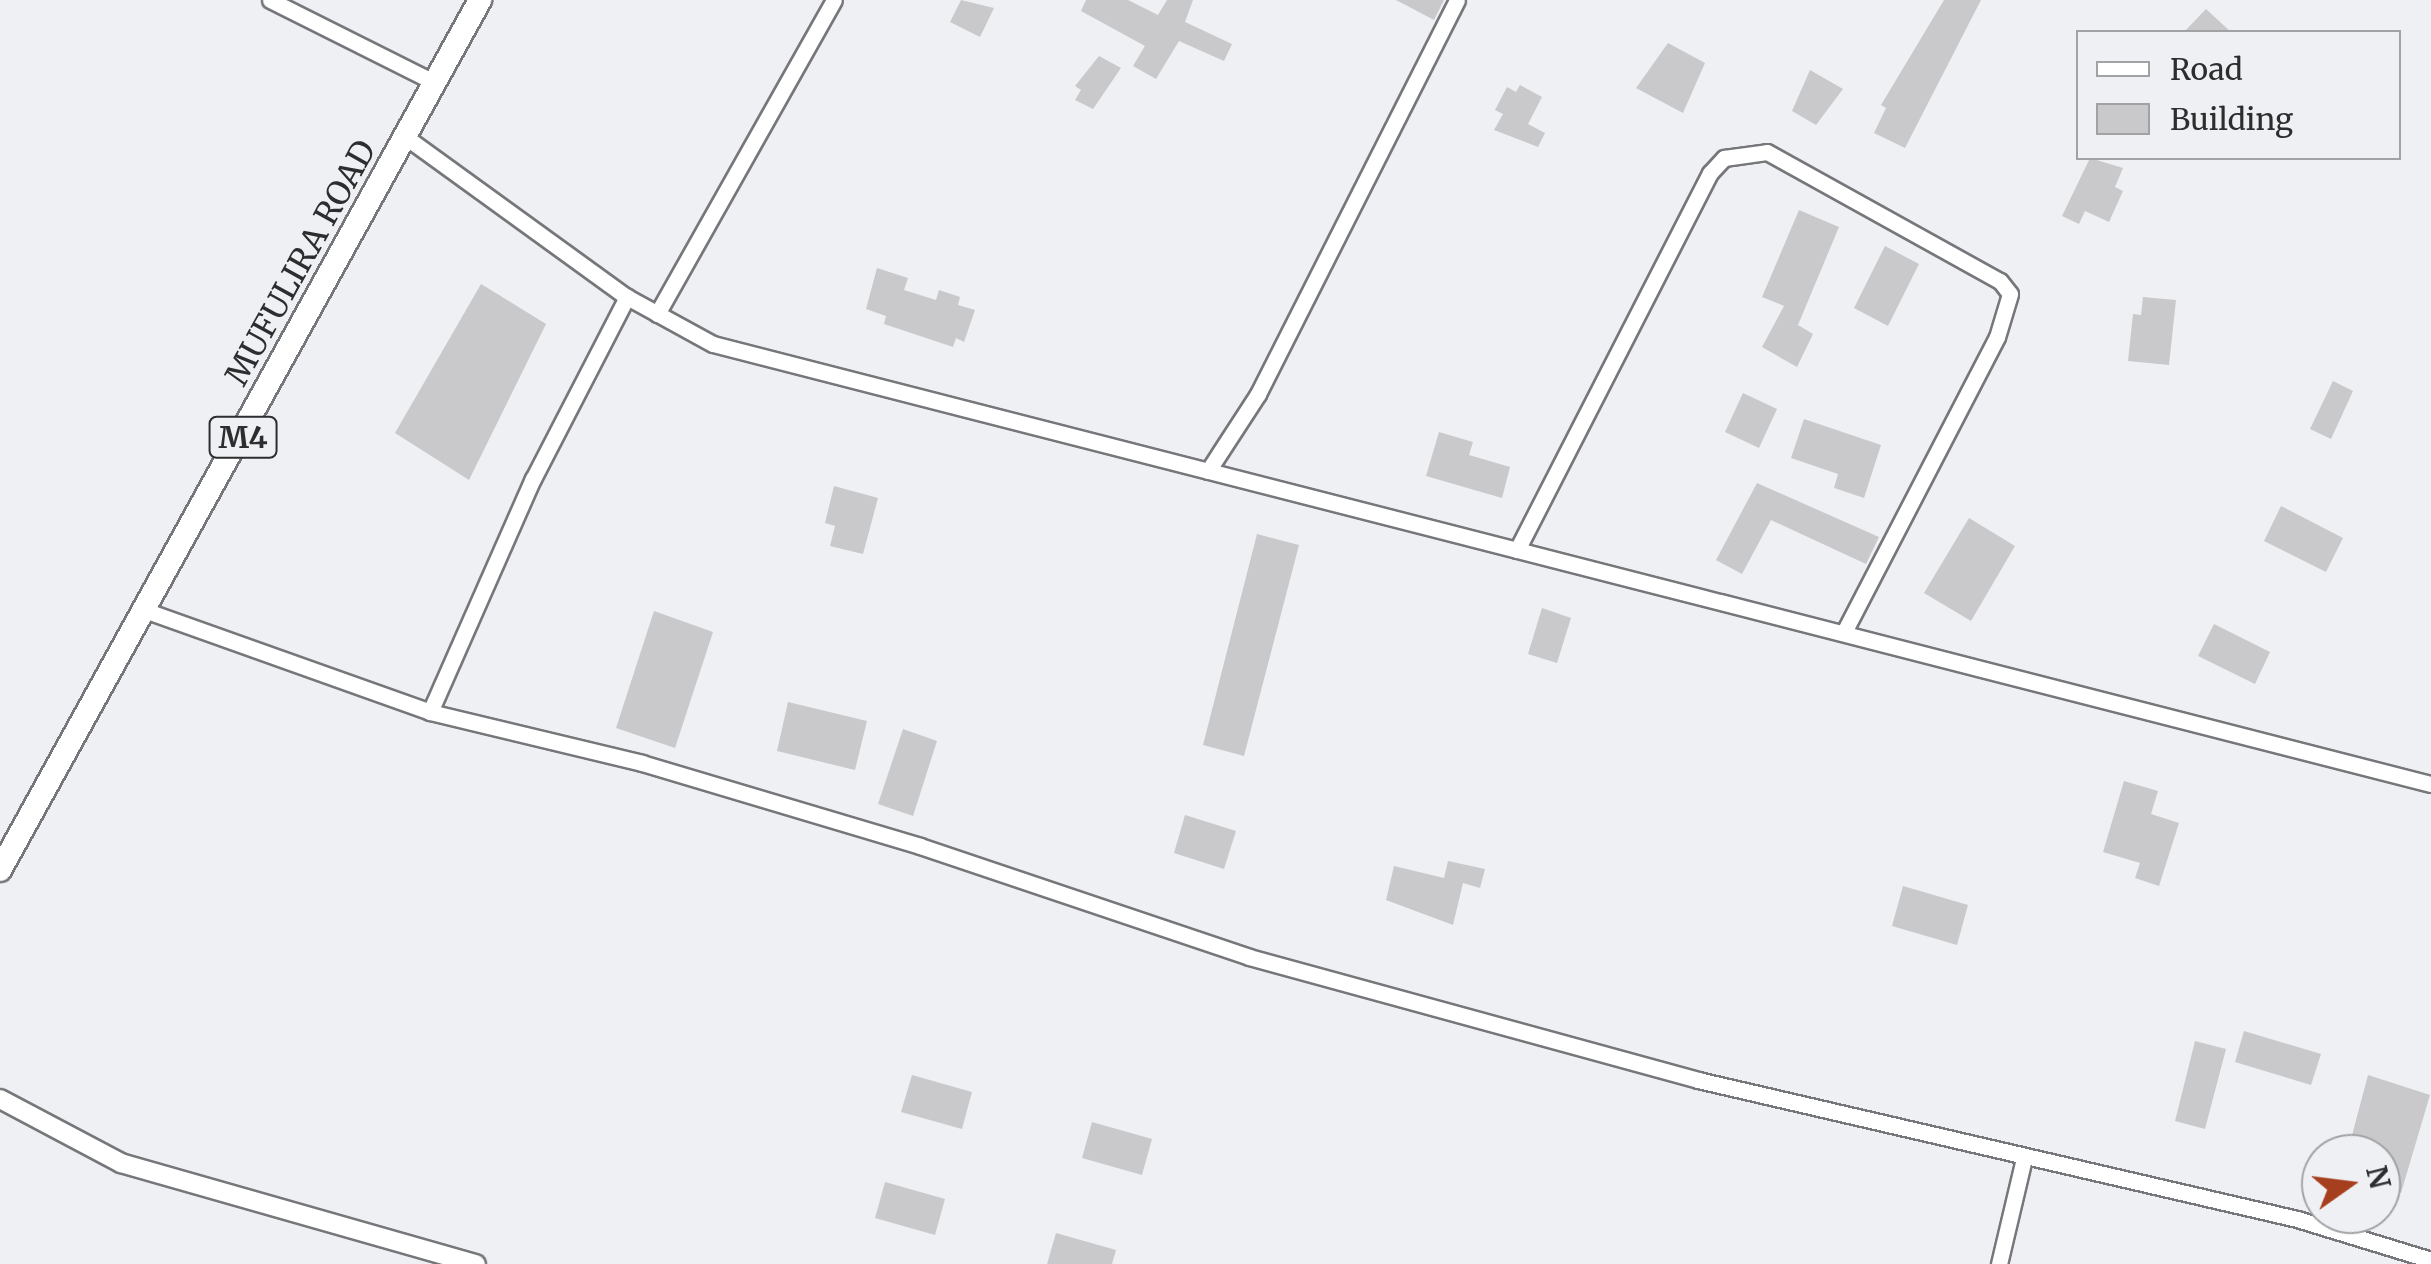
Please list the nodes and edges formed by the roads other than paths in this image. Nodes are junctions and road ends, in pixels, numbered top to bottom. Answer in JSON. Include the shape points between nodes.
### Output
{"nodes":[{"id":1,"x":270,"y":0,"type":"edge"},
{"id":2,"x":480,"y":0,"type":"edge"},
{"id":3,"x":834,"y":0,"type":"edge"},
{"id":4,"x":1458,"y":0,"type":"edge"},
{"id":5,"x":436,"y":83,"type":"junction"},
{"id":6,"x":408,"y":138,"type":"junction"},
{"id":7,"x":627,"y":296,"type":"junction"},
{"id":8,"x":657,"y":314,"type":"junction"},
{"id":9,"x":1208,"y":471,"type":"junction"},
{"id":10,"x":1518,"y":550,"type":"junction"},
{"id":11,"x":146,"y":611,"type":"junction"},
{"id":12,"x":1844,"y":632,"type":"junction"},
{"id":13,"x":430,"y":712,"type":"junction"},
{"id":14,"x":2431,"y":784,"type":"edge"},
{"id":15,"x":0,"y":870,"type":"edge"},
{"id":16,"x":0,"y":1098,"type":"edge"},
{"id":17,"x":2024,"y":1158,"type":"junction"},
{"id":18,"x":2431,"y":1260,"type":"edge"},
{"id":19,"x":476,"y":1264,"type":"edge"},
{"id":20,"x":1999,"y":1264,"type":"edge"}],
"edges":[{"from":1,"to":5,"type":"street"},
{"from":2,"to":5,"type":"main road","name":"MUFULIRA ROAD","number":"M4"},
{"from":3,"to":8,"type":"street"},
{"from":4,"to":9,"type":"street","via":[[1258,394]]},
{"from":5,"to":6,"type":"main road","name":"MUFULIRA ROAD","number":"M4"},
{"from":6,"to":7,"type":"street"},
{"from":6,"to":11,"type":"main road","name":"MUFULIRA ROAD","number":"M4"},
{"from":7,"to":8,"type":"street"},
{"from":7,"to":13,"type":"street","via":[[533,479]]},
{"from":8,"to":9,"type":"street","via":[[712,344],[812,373]]},
{"from":9,"to":10,"type":"street"},
{"from":10,"to":12,"type":"street"},
{"from":10,"to":12,"type":"street","via":[[1710,172],[1724,158],[1767,152],[2000,281],[2010,294],[1997,337]]},
{"from":11,"to":13,"type":"street"},
{"from":11,"to":15,"type":"main road","name":"MUFULIRA ROAD","number":"M4"},
{"from":12,"to":14,"type":"street"},
{"from":13,"to":17,"type":"street","via":[[642,763],[920,846],[1250,958],[1662,1070]]},
{"from":16,"to":19,"type":"street","via":[[120,1162]]},
{"from":17,"to":18,"type":"street","via":[[2297,1219]]},
{"from":17,"to":20,"type":"street"}]}
